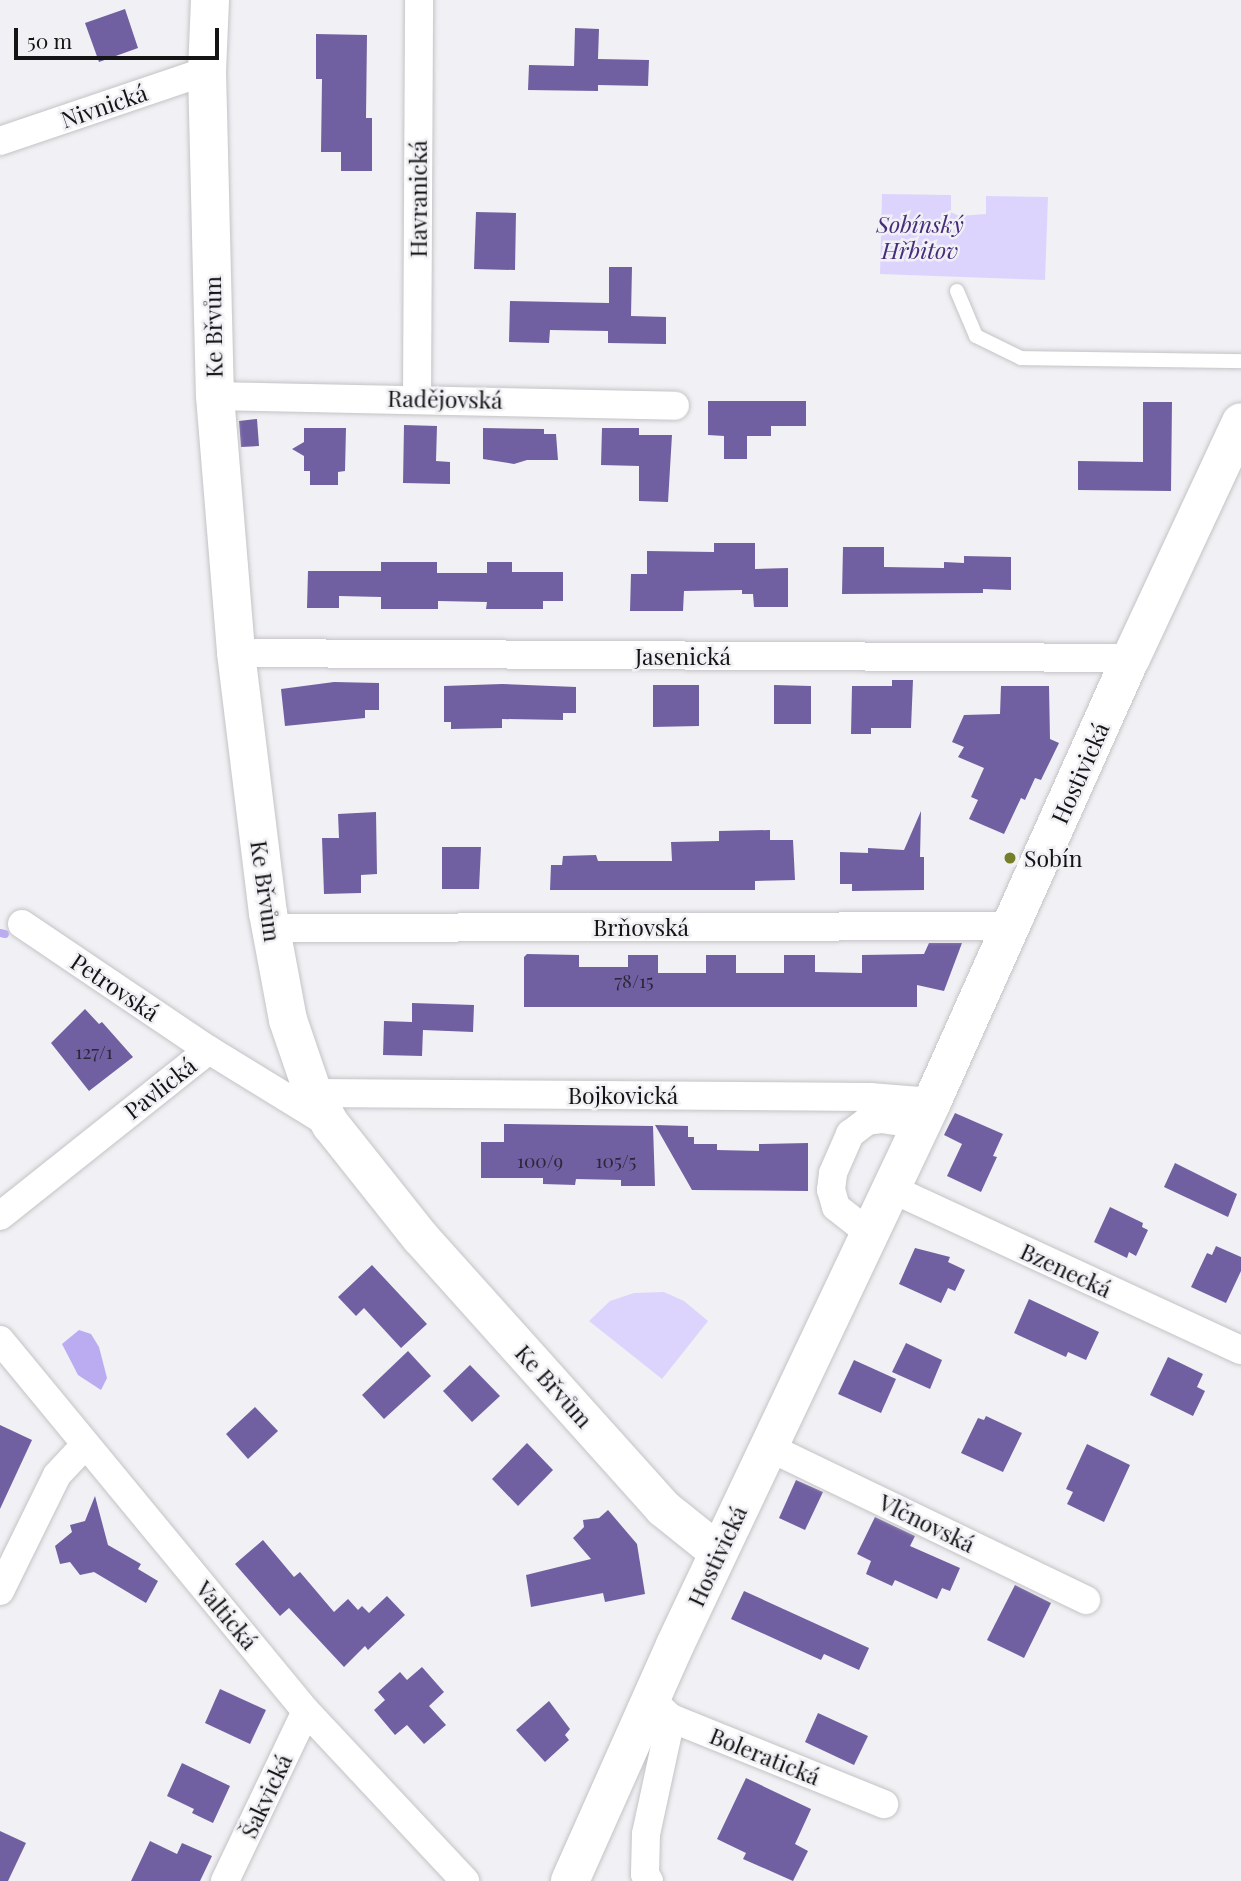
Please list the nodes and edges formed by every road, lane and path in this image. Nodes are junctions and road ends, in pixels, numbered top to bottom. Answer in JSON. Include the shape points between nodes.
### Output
{"nodes":[{"id":1,"x":210,"y":0,"type":"edge"},
{"id":2,"x":419,"y":0,"type":"edge"},
{"id":3,"x":207,"y":71,"type":"junction"},
{"id":4,"x":0,"y":141,"type":"edge"},
{"id":5,"x":957,"y":291,"type":"dead end"},
{"id":6,"x":1241,"y":361,"type":"edge"},
{"id":7,"x":215,"y":396,"type":"junction"},
{"id":8,"x":417,"y":398,"type":"junction"},
{"id":9,"x":675,"y":406,"type":"dead end"},
{"id":10,"x":1241,"y":422,"type":"edge"},
{"id":11,"x":236,"y":653,"type":"junction"},
{"id":12,"x":1131,"y":658,"type":"junction"},
{"id":13,"x":22,"y":924,"type":"dead end"},
{"id":14,"x":1011,"y":926,"type":"junction"},
{"id":15,"x":270,"y":928,"type":"junction"},
{"id":16,"x":209,"y":1050,"type":"junction"},
{"id":17,"x":322,"y":1109,"type":"junction"},
{"id":18,"x":927,"y":1114,"type":"junction"},
{"id":19,"x":892,"y":1189,"type":"junction"},
{"id":20,"x":0,"y":1216,"type":"edge"},
{"id":21,"x":869,"y":1233,"type":"junction"},
{"id":22,"x":0,"y":1340,"type":"edge"},
{"id":23,"x":1241,"y":1350,"type":"edge"},
{"id":24,"x":86,"y":1444,"type":"junction"},
{"id":25,"x":768,"y":1447,"type":"junction"},
{"id":26,"x":718,"y":1552,"type":"junction"},
{"id":27,"x":0,"y":1591,"type":"edge"},
{"id":28,"x":1086,"y":1600,"type":"dead end"},
{"id":29,"x":661,"y":1709,"type":"junction"},
{"id":30,"x":306,"y":1711,"type":"junction"},
{"id":31,"x":884,"y":1804,"type":"dead end"},
{"id":32,"x":225,"y":1881,"type":"edge"},
{"id":33,"x":465,"y":1881,"type":"edge"},
{"id":34,"x":570,"y":1881,"type":"edge"},
{"id":35,"x":649,"y":1881,"type":"edge"}],
"edges":[{"from":1,"to":3,"type":"street","name":"Ke Břvům"},
{"from":2,"to":8,"type":"street","name":"Havranická"},
{"from":3,"to":4,"type":"street","name":"Nivnická"},
{"from":3,"to":7,"type":"street","name":"Ke Břvům"},
{"from":5,"to":6,"type":"lane","via":[[976,336],[1021,358]]},
{"from":7,"to":8,"type":"street","name":"Radějovská"},
{"from":7,"to":11,"type":"street","name":"Ke Břvům"},
{"from":8,"to":9,"type":"street","name":"Radějovská"},
{"from":10,"to":12,"type":"street","name":"Hostivická"},
{"from":11,"to":12,"type":"street","name":"Jasenická"},
{"from":11,"to":15,"type":"street","name":"Ke Břvům"},
{"from":12,"to":14,"type":"street","name":"Hostivická"},
{"from":13,"to":16,"type":"street","name":"Petrovská"},
{"from":14,"to":15,"type":"street","name":"Brňovská"},
{"from":14,"to":18,"type":"street","name":"Hostivická"},
{"from":15,"to":17,"type":"street","name":"Ke Břvům","via":[[288,1020]]},
{"from":16,"to":17,"type":"street","name":"Pavlická"},
{"from":16,"to":20,"type":"street","name":"Pavlická"},
{"from":17,"to":18,"type":"street","name":"Bojkovická","via":[[870,1097]]},
{"from":17,"to":26,"type":"street","name":"Ke Břvům","via":[[421,1238],[663,1508]]},
{"from":18,"to":19,"type":"street","name":"Hostivická"},
{"from":18,"to":21,"type":"street","via":[[867,1121],[850,1134],[833,1173],[831,1190],[836,1207]]},
{"from":19,"to":21,"type":"street","name":"Hostivická"},
{"from":19,"to":23,"type":"street","name":"Bzenecká"},
{"from":21,"to":25,"type":"street","name":"Hostivická"},
{"from":22,"to":24,"type":"street","name":"Valtická"},
{"from":24,"to":27,"type":"street","via":[[57,1475]]},
{"from":24,"to":30,"type":"street","name":"Valtická"},
{"from":25,"to":26,"type":"street","name":"Hostivická"},
{"from":25,"to":28,"type":"street","name":"Vlčnovská"},
{"from":26,"to":29,"type":"street","name":"Hostivická"},
{"from":29,"to":31,"type":"street","name":"Boleratická"},
{"from":29,"to":34,"type":"street","name":"Hostivická"},
{"from":29,"to":35,"type":"street","name":"Hostivická","via":[[646,1833],[645,1874]]},
{"from":30,"to":32,"type":"street","name":"Šakvická"},
{"from":30,"to":33,"type":"street","name":"Valtická"}]}
